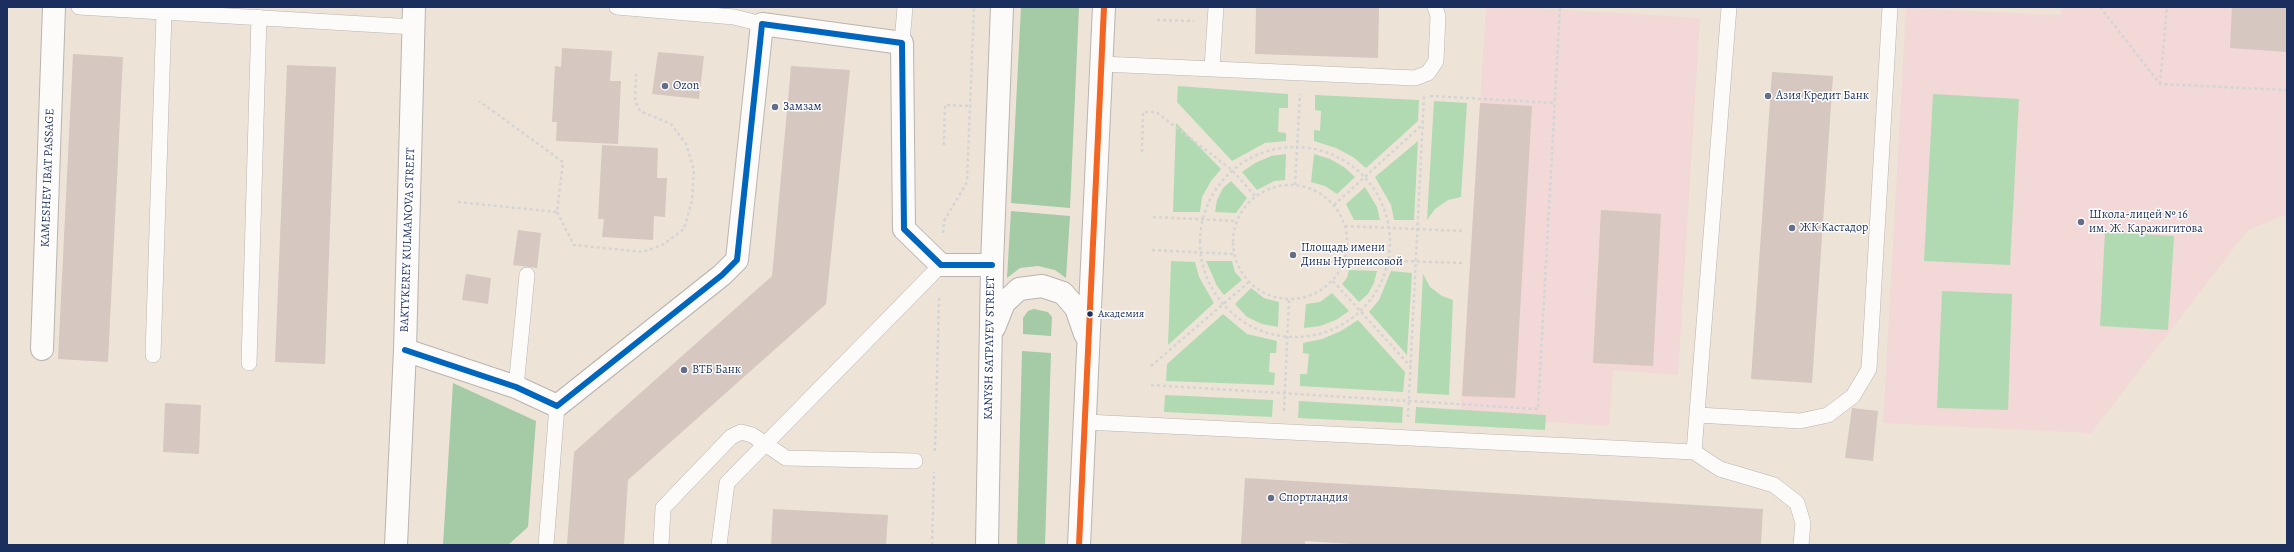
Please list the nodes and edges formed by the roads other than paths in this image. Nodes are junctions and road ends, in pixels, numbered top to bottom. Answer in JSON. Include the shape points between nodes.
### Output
{"nodes":[{"id":1,"x":54,"y":7,"type":"edge"},
{"id":2,"x":79,"y":7,"type":"edge"},
{"id":3,"x":617,"y":7,"type":"edge"},
{"id":4,"x":905,"y":7,"type":"edge"},
{"id":5,"x":1002,"y":7,"type":"edge"},
{"id":6,"x":1104,"y":7,"type":"edge"},
{"id":7,"x":1435,"y":7,"type":"edge"},
{"id":8,"x":1729,"y":7,"type":"edge"},
{"id":9,"x":1890,"y":7,"type":"edge"},
{"id":10,"x":210,"y":11,"type":"edge"},
{"id":11,"x":735,"y":12,"type":"edge"},
{"id":12,"x":164,"y":13,"type":"junction"},
{"id":13,"x":1216,"y":14,"type":"edge"},
{"id":14,"x":259,"y":17,"type":"junction"},
{"id":15,"x":414,"y":17,"type":"edge"},
{"id":16,"x":762,"y":24,"type":"junction"},
{"id":17,"x":902,"y":43,"type":"junction"},
{"id":18,"x":1101,"y":64,"type":"junction"},
{"id":19,"x":1212,"y":68,"type":"junction"},
{"id":20,"x":941,"y":265,"type":"junction"},
{"id":21,"x":992,"y":265,"type":"junction"},
{"id":22,"x":527,"y":275,"type":"dead end"},
{"id":23,"x":990,"y":337,"type":"junction"},
{"id":24,"x":1088,"y":342,"type":"junction"},
{"id":25,"x":42,"y":349,"type":"dead end"},
{"id":26,"x":405,"y":350,"type":"junction"},
{"id":27,"x":153,"y":355,"type":"dead end"},
{"id":28,"x":248,"y":363,"type":"dead end"},
{"id":29,"x":516,"y":387,"type":"junction"},
{"id":30,"x":557,"y":406,"type":"junction"},
{"id":31,"x":1698,"y":415,"type":"junction"},
{"id":32,"x":1086,"y":422,"type":"junction"},
{"id":33,"x":766,"y":444,"type":"junction"},
{"id":34,"x":1694,"y":452,"type":"junction"},
{"id":35,"x":915,"y":461,"type":"dead end"},
{"id":36,"x":396,"y":545,"type":"edge"},
{"id":37,"x":546,"y":545,"type":"edge"},
{"id":38,"x":661,"y":545,"type":"edge"},
{"id":39,"x":719,"y":545,"type":"edge"},
{"id":40,"x":987,"y":545,"type":"edge"},
{"id":41,"x":1080,"y":545,"type":"edge"},
{"id":42,"x":1802,"y":545,"type":"edge"}],
"edges":[{"from":1,"to":25,"type":"street","name":"KAMESHEV IBAT PASSAGE"},
{"from":2,"to":12,"type":"lane"},
{"from":3,"to":11,"type":"lane"},
{"from":4,"to":17,"type":"lane"},
{"from":5,"to":21,"type":"street","name":"KANYSH SATPAYEV STREET"},
{"from":6,"to":18,"type":"street"},
{"from":7,"to":19,"type":"lane","via":[[1438,16],[1436,61],[1428,72],[1415,78]]},
{"from":8,"to":31,"type":"lane"},
{"from":9,"to":31,"type":"lane","via":[[1869,369],[1853,396],[1828,415],[1800,421]]},
{"from":10,"to":12,"type":"lane"},
{"from":10,"to":14,"type":"lane"},
{"from":11,"to":16,"type":"lane"},
{"from":12,"to":27,"type":"lane"},
{"from":13,"to":19,"type":"lane"},
{"from":14,"to":15,"type":"lane"},
{"from":14,"to":28,"type":"lane"},
{"from":15,"to":26,"type":"street","name":"BAKTYKEREY KULMANOVA STREET"},
{"from":16,"to":17,"type":"street"},
{"from":16,"to":30,"type":"street","via":[[737,260],[722,275]]},
{"from":17,"to":20,"type":"street","via":[[904,229]]},
{"from":18,"to":19,"type":"lane"},
{"from":18,"to":24,"type":"street"},
{"from":20,"to":21,"type":"street"},
{"from":20,"to":33,"type":"lane"},
{"from":21,"to":23,"type":"street","name":"KANYSH SATPAYEV STREET"},
{"from":22,"to":29,"type":"lane"},
{"from":23,"to":24,"type":"street","via":[[1004,303],[1018,289],[1042,286],[1064,293],[1076,308]]},
{"from":23,"to":40,"type":"street","name":"KANYSH SATPAYEV STREET"},
{"from":24,"to":32,"type":"street"},
{"from":26,"to":29,"type":"street"},
{"from":26,"to":36,"type":"street","name":"BAKTYKEREY KULMANOVA STREET"},
{"from":29,"to":30,"type":"street"},
{"from":30,"to":37,"type":"lane"},
{"from":31,"to":34,"type":"lane"},
{"from":32,"to":34,"type":"lane"},
{"from":32,"to":41,"type":"street"},
{"from":33,"to":35,"type":"lane","via":[[786,458]]},
{"from":33,"to":38,"type":"lane","via":[[742,432],[731,437],[663,508]]},
{"from":33,"to":39,"type":"lane","via":[[727,483]]},
{"from":34,"to":42,"type":"lane","via":[[1720,469],[1774,484],[1797,503],[1803,523]]}]}
